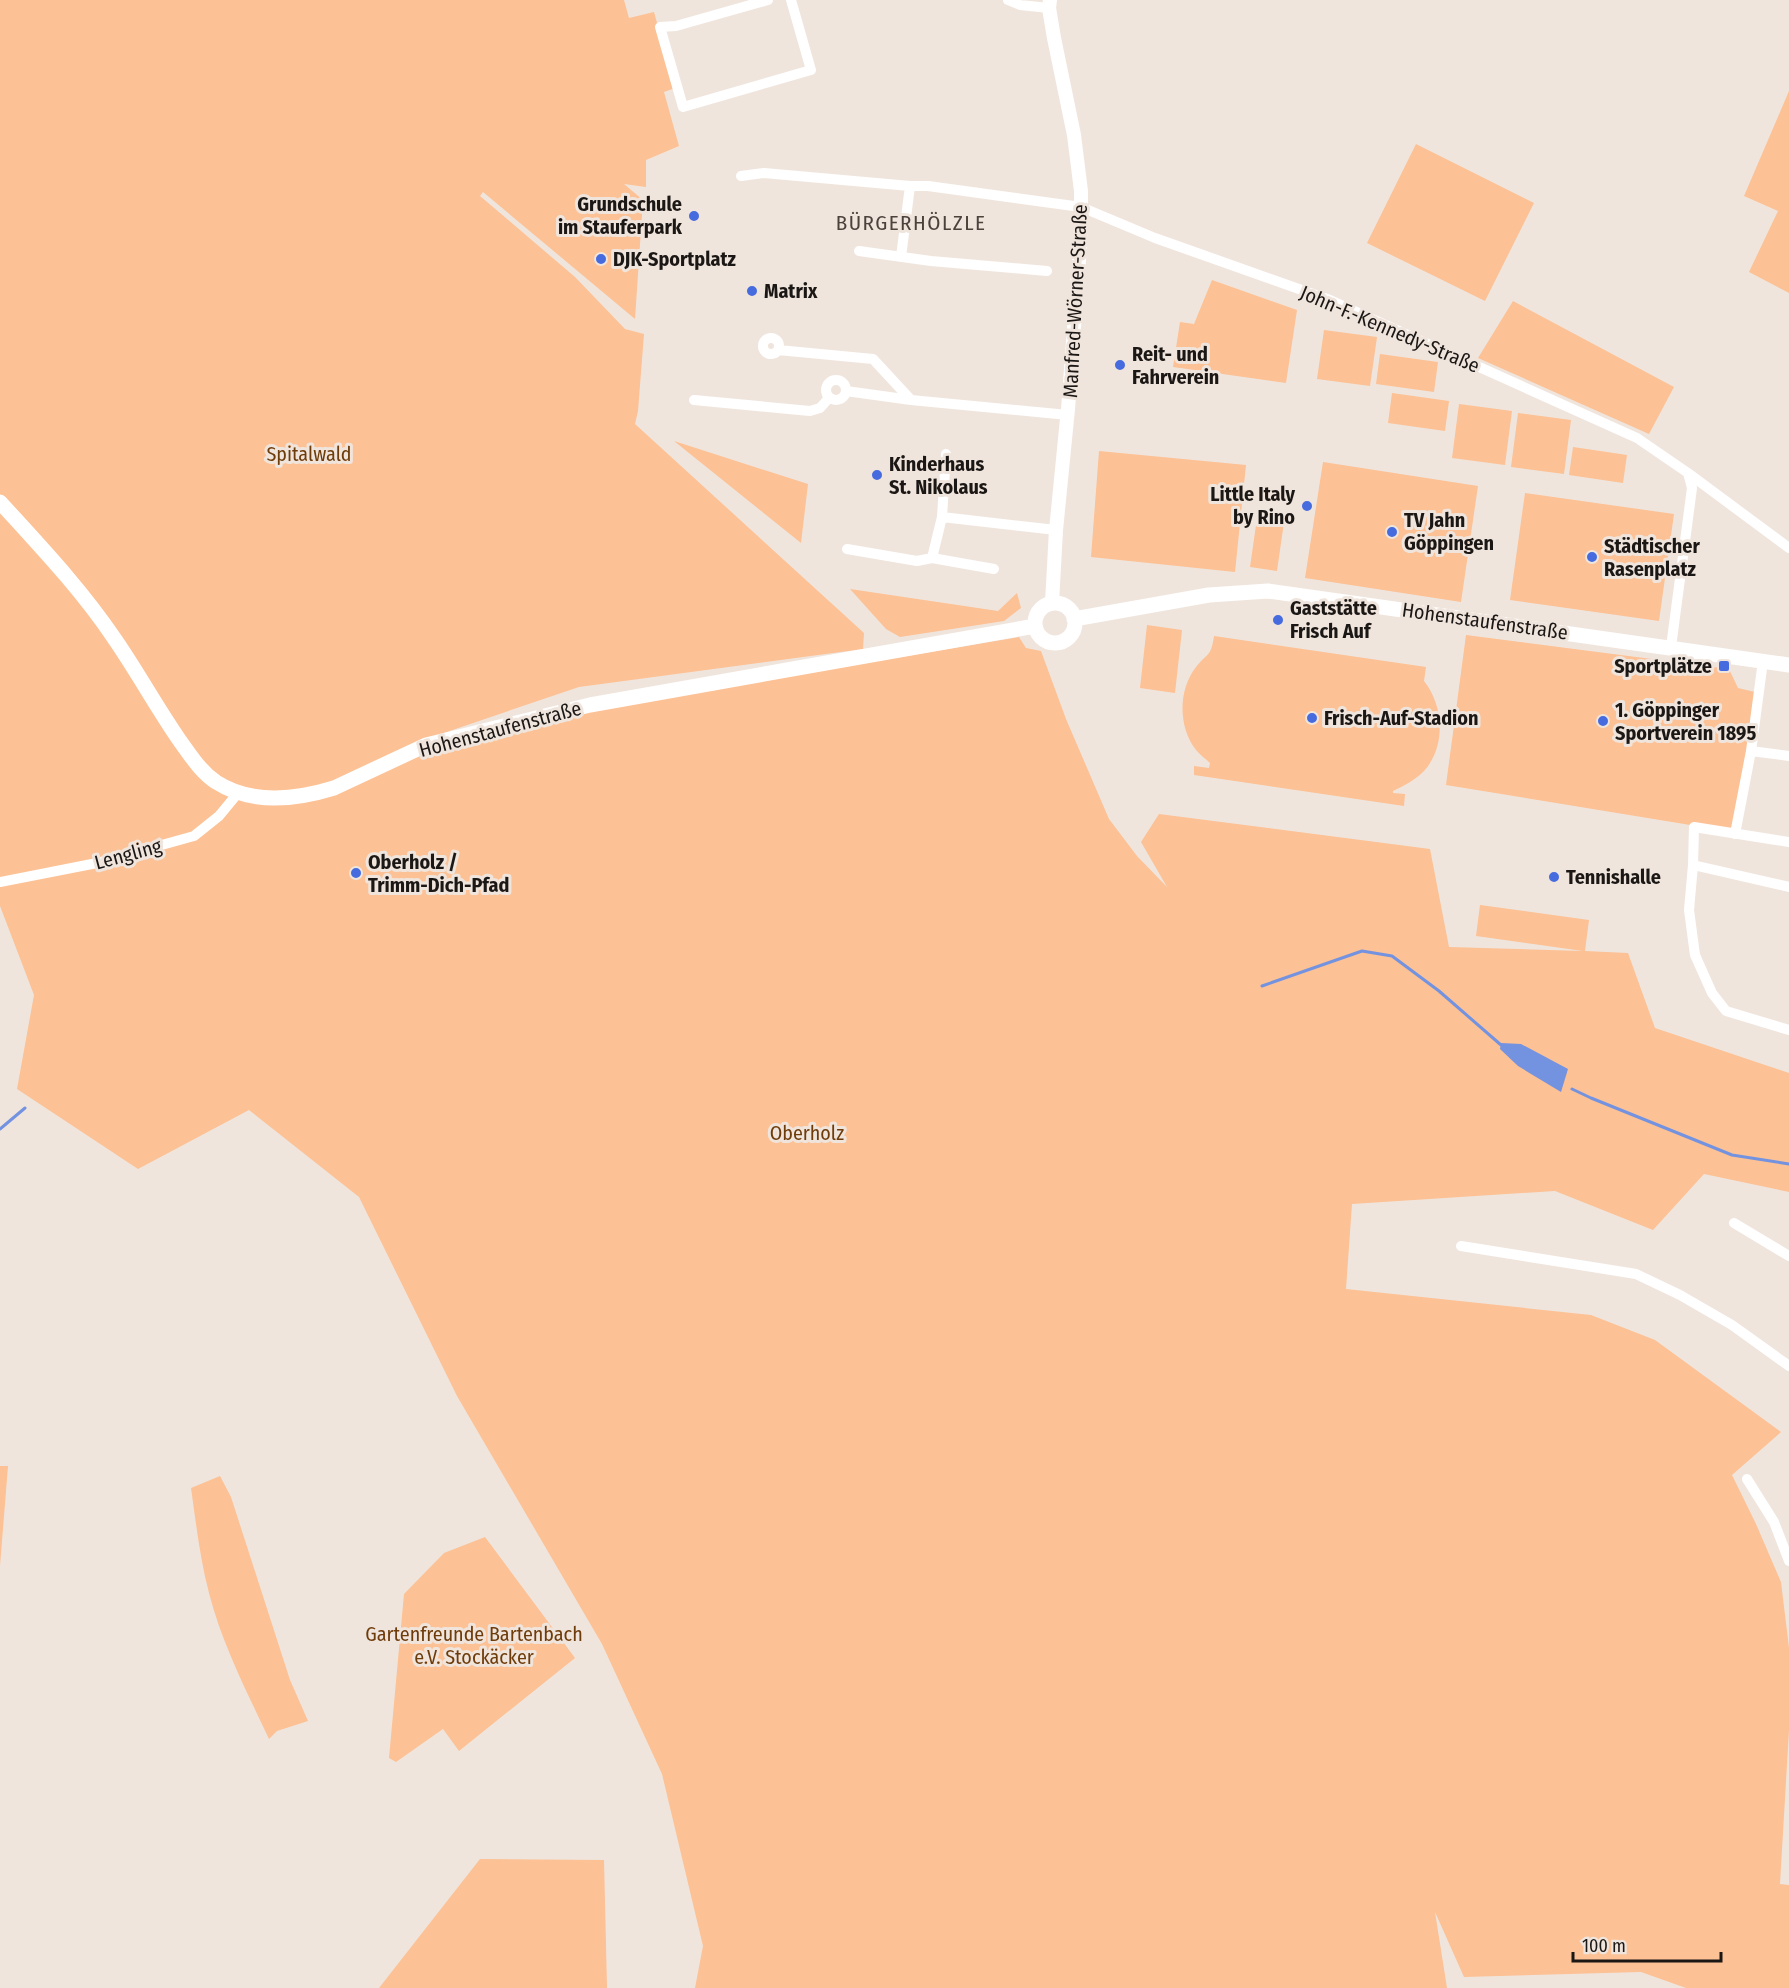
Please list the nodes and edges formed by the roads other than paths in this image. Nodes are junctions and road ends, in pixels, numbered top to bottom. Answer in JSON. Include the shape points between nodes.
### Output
{"nodes":[{"id":1,"x":768,"y":0,"type":"edge"},
{"id":2,"x":791,"y":0,"type":"edge"},
{"id":3,"x":1008,"y":0,"type":"edge"},
{"id":4,"x":1049,"y":4,"type":"edge"},
{"id":5,"x":741,"y":176,"type":"dead end"},
{"id":6,"x":910,"y":186,"type":"junction"},
{"id":7,"x":1081,"y":207,"type":"junction"},
{"id":8,"x":859,"y":251,"type":"dead end"},
{"id":9,"x":901,"y":257,"type":"junction"},
{"id":10,"x":1047,"y":271,"type":"dead end"},
{"id":11,"x":778,"y":350,"type":"dead end"},
{"id":12,"x":846,"y":391,"type":"junction"},
{"id":13,"x":829,"y":398,"type":"junction"},
{"id":14,"x":694,"y":400,"type":"dead end"},
{"id":15,"x":911,"y":400,"type":"junction"},
{"id":16,"x":1068,"y":415,"type":"junction"},
{"id":17,"x":946,"y":454,"type":"dead end"},
{"id":18,"x":1688,"y":473,"type":"junction"},
{"id":19,"x":0,"y":502,"type":"edge"},
{"id":20,"x":942,"y":517,"type":"junction"},
{"id":21,"x":1056,"y":530,"type":"junction"},
{"id":22,"x":1789,"y":548,"type":"edge"},
{"id":23,"x":847,"y":549,"type":"dead end"},
{"id":24,"x":932,"y":558,"type":"junction"},
{"id":25,"x":994,"y":569,"type":"dead end"},
{"id":26,"x":1052,"y":603,"type":"junction"},
{"id":27,"x":1074,"y":619,"type":"junction"},
{"id":28,"x":1035,"y":626,"type":"junction"},
{"id":29,"x":1671,"y":647,"type":"junction"},
{"id":30,"x":1763,"y":661,"type":"junction"},
{"id":31,"x":1789,"y":665,"type":"edge"},
{"id":32,"x":1751,"y":751,"type":"junction"},
{"id":33,"x":1789,"y":756,"type":"edge"},
{"id":34,"x":238,"y":793,"type":"junction"},
{"id":35,"x":1735,"y":834,"type":"junction"},
{"id":36,"x":1789,"y":842,"type":"edge"},
{"id":37,"x":1693,"y":865,"type":"junction"},
{"id":38,"x":0,"y":882,"type":"edge"},
{"id":39,"x":1789,"y":887,"type":"edge"},
{"id":40,"x":1789,"y":1030,"type":"edge"},
{"id":41,"x":1734,"y":1223,"type":"dead end"},
{"id":42,"x":1461,"y":1246,"type":"dead end"},
{"id":43,"x":1789,"y":1256,"type":"edge"},
{"id":44,"x":1789,"y":1366,"type":"edge"},
{"id":45,"x":1747,"y":1479,"type":"dead end"},
{"id":46,"x":1789,"y":1561,"type":"edge"}],
"edges":[{"from":1,"to":2,"type":"street","via":[[685,24],[660,27],[683,107],[811,70]]},
{"from":3,"to":4,"type":"street","via":[[1020,5]]},
{"from":4,"to":7,"type":"street","name":"Manfred-Wörner-Straße","via":[[1074,135]]},
{"from":5,"to":6,"type":"street","name":"John-F.-Kennedy-Straße","via":[[764,173]]},
{"from":6,"to":7,"type":"street","name":"John-F.-Kennedy-Straße"},
{"from":6,"to":9,"type":"street"},
{"from":7,"to":16,"type":"street","name":"Manfred-Wörner-Straße"},
{"from":7,"to":18,"type":"street","name":"John-F.-Kennedy-Straße","via":[[1157,239],[1338,303],[1637,438]]},
{"from":8,"to":9,"type":"street"},
{"from":9,"to":10,"type":"street"},
{"from":11,"to":15,"type":"street","via":[[873,359]]},
{"from":12,"to":13,"type":"street","via":[[838,400]]},
{"from":12,"to":13,"type":"street","via":[[842,382],[831,380],[825,389]]},
{"from":12,"to":15,"type":"street"},
{"from":13,"to":14,"type":"street","via":[[820,408],[810,411]]},
{"from":15,"to":16,"type":"street"},
{"from":16,"to":21,"type":"street","name":"Manfred-Wörner-Straße"},
{"from":17,"to":20,"type":"street"},
{"from":18,"to":22,"type":"street","name":"John-F.-Kennedy-Straße"},
{"from":18,"to":29,"type":"street","via":[[1692,488]]},
{"from":19,"to":34,"type":"main road","name":"Hohenstaufenstraße","via":[[56,563],[108,630],[199,768]]},
{"from":20,"to":21,"type":"street"},
{"from":20,"to":24,"type":"street"},
{"from":21,"to":26,"type":"street","name":"Manfred-Wörner-Straße"},
{"from":23,"to":24,"type":"street","via":[[917,561]]},
{"from":24,"to":25,"type":"street"},
{"from":26,"to":27,"type":"main road","via":[[1066,607]]},
{"from":26,"to":28,"type":"main road","via":[[1041,609]]},
{"from":27,"to":28,"type":"main road","via":[[1071,634],[1059,642],[1047,641]]},
{"from":27,"to":29,"type":"main road","name":"Hohenstaufenstraße","via":[[1209,595],[1268,591]]},
{"from":28,"to":34,"type":"main road","name":"Hohenstaufenstraße","via":[[590,705],[426,745],[334,789],[304,796],[270,799]]},
{"from":29,"to":30,"type":"main road","name":"Hohenstaufenstraße"},
{"from":30,"to":31,"type":"main road","name":"Hohenstaufenstraße"},
{"from":30,"to":32,"type":"street"},
{"from":32,"to":33,"type":"street"},
{"from":32,"to":35,"type":"street"},
{"from":34,"to":38,"type":"street","name":"Lengling","via":[[219,816],[194,836],[97,863]]},
{"from":35,"to":36,"type":"street"},
{"from":35,"to":37,"type":"street","via":[[1694,827]]},
{"from":37,"to":39,"type":"street"},
{"from":37,"to":40,"type":"street","via":[[1689,910],[1695,955],[1712,993],[1726,1011]]},
{"from":41,"to":43,"type":"street"},
{"from":42,"to":44,"type":"street","via":[[1636,1274],[1732,1325]]},
{"from":45,"to":46,"type":"street","via":[[1774,1522]]}]}
